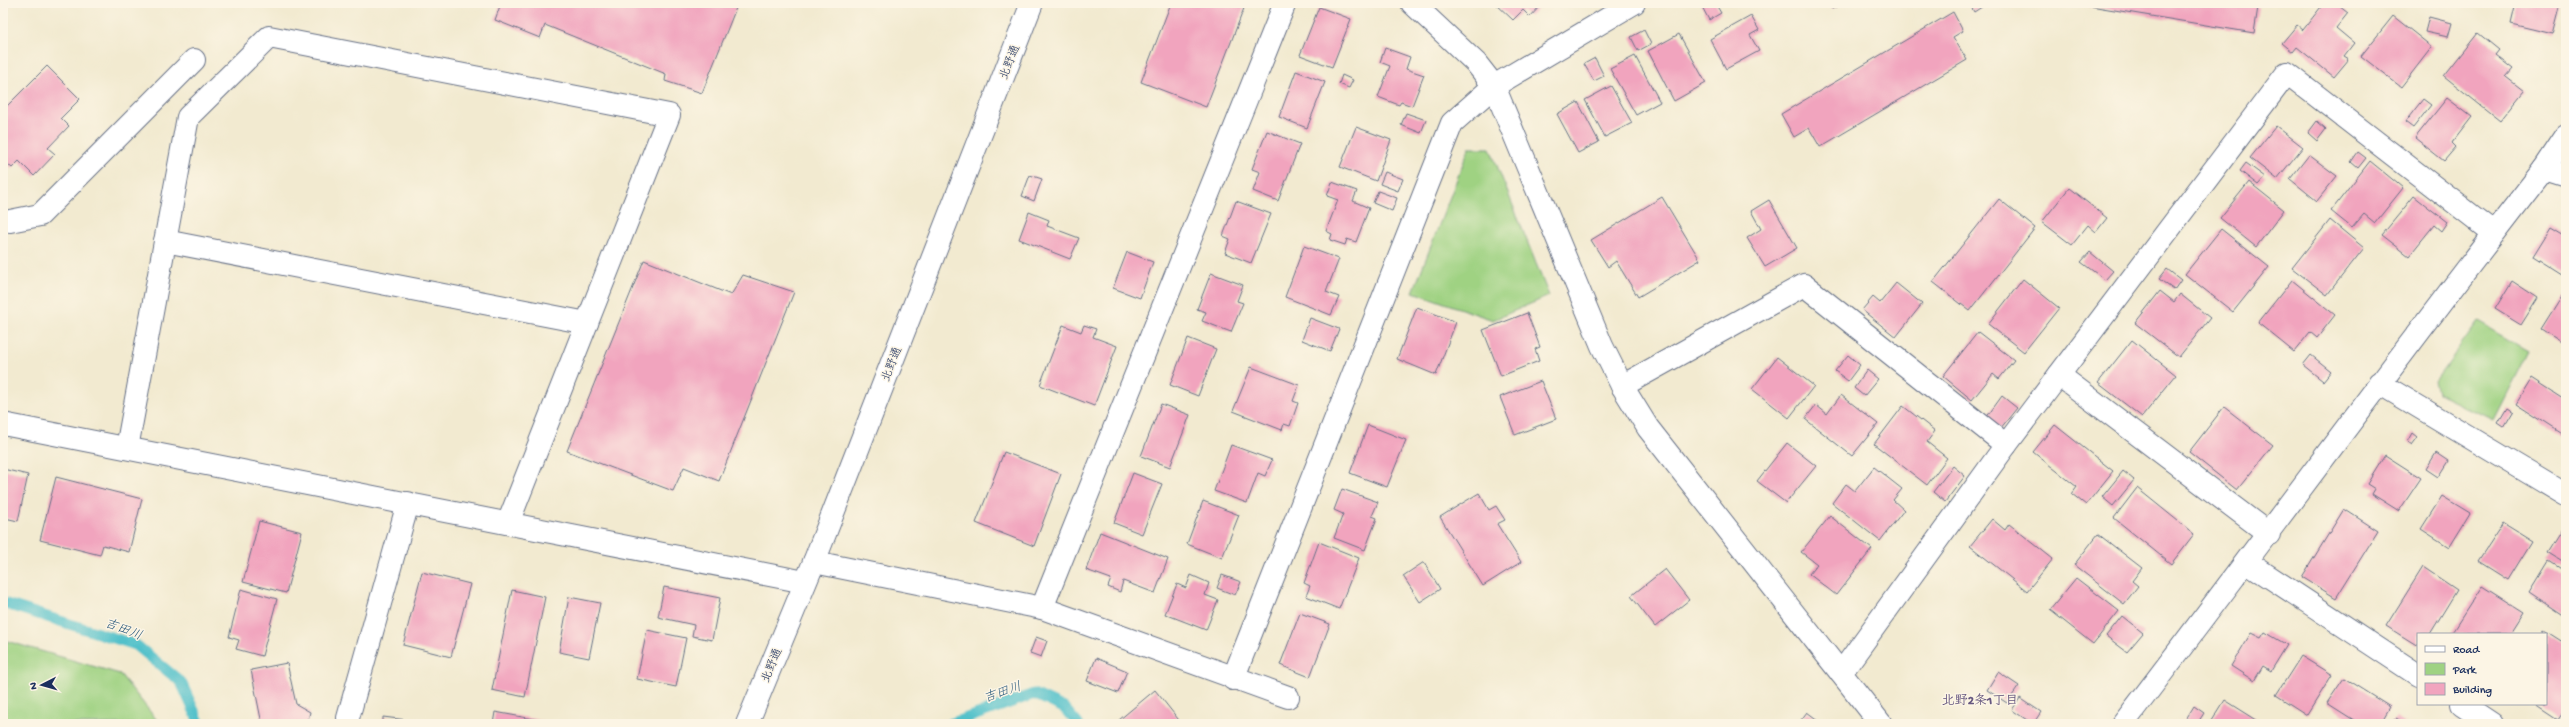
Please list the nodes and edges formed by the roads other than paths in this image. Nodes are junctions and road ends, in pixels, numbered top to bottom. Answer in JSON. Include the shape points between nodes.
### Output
{"nodes":[{"id":1,"x":1032,"y":3,"type":"edge"},
{"id":2,"x":1285,"y":3,"type":"edge"},
{"id":3,"x":1412,"y":3,"type":"edge"},
{"id":4,"x":1634,"y":3,"type":"edge"},
{"id":5,"x":194,"y":60,"type":"dead end"},
{"id":6,"x":1494,"y":86,"type":"junction"},
{"id":7,"x":2566,"y":136,"type":"edge"},
{"id":8,"x":2544,"y":169,"type":"junction"},
{"id":9,"x":2566,"y":176,"type":"edge"},
{"id":10,"x":5,"y":222,"type":"edge"},
{"id":11,"x":2494,"y":233,"type":"junction"},
{"id":12,"x":165,"y":241,"type":"junction"},
{"id":13,"x":587,"y":323,"type":"junction"},
{"id":14,"x":2059,"y":375,"type":"junction"},
{"id":15,"x":2379,"y":383,"type":"junction"},
{"id":16,"x":1622,"y":386,"type":"junction"},
{"id":17,"x":3,"y":424,"type":"edge"},
{"id":18,"x":2006,"y":445,"type":"junction"},
{"id":19,"x":127,"y":448,"type":"junction"},
{"id":20,"x":2566,"y":495,"type":"edge"},
{"id":21,"x":408,"y":503,"type":"junction"},
{"id":22,"x":508,"y":523,"type":"junction"},
{"id":23,"x":2269,"y":534,"type":"junction"},
{"id":24,"x":814,"y":562,"type":"junction"},
{"id":25,"x":2247,"y":562,"type":"junction"},
{"id":26,"x":805,"y":582,"type":"junction"},
{"id":27,"x":1042,"y":608,"type":"junction"},
{"id":28,"x":1841,"y":674,"type":"junction"},
{"id":29,"x":2417,"y":674,"type":"edge"},
{"id":30,"x":1233,"y":679,"type":"junction"},
{"id":31,"x":1288,"y":697,"type":"dead end"},
{"id":32,"x":2464,"y":705,"type":"edge"},
{"id":33,"x":348,"y":718,"type":"dead end"},
{"id":34,"x":747,"y":724,"type":"edge"},
{"id":35,"x":1881,"y":724,"type":"edge"},
{"id":36,"x":2123,"y":724,"type":"edge"},
{"id":37,"x":2492,"y":724,"type":"edge"}],
"edges":[{"from":1,"to":24,"type":"street","name":"北野通"},
{"from":2,"to":27,"type":"street"},
{"from":3,"to":6,"type":"street","via":[[1476,63]]},
{"from":4,"to":6,"type":"street"},
{"from":5,"to":10,"type":"street","via":[[40,215]]},
{"from":6,"to":16,"type":"street","via":[[1599,339]]},
{"from":6,"to":30,"type":"street","via":[[1452,124]]},
{"from":7,"to":8,"type":"street"},
{"from":8,"to":9,"type":"street"},
{"from":8,"to":11,"type":"street"},
{"from":11,"to":14,"type":"street","via":[[2287,73]]},
{"from":11,"to":15,"type":"street"},
{"from":12,"to":13,"type":"street"},
{"from":12,"to":13,"type":"street","via":[[188,117],[269,37],[669,115]]},
{"from":12,"to":19,"type":"street"},
{"from":13,"to":22,"type":"street"},
{"from":14,"to":18,"type":"street"},
{"from":14,"to":23,"type":"street"},
{"from":15,"to":20,"type":"street"},
{"from":15,"to":23,"type":"street"},
{"from":16,"to":18,"type":"street","via":[[1804,285]]},
{"from":16,"to":28,"type":"street","via":[[1648,428]]},
{"from":17,"to":19,"type":"street"},
{"from":18,"to":28,"type":"street"},
{"from":19,"to":21,"type":"street"},
{"from":21,"to":22,"type":"street"},
{"from":21,"to":33,"type":"street"},
{"from":22,"to":26,"type":"street"},
{"from":23,"to":25,"type":"street"},
{"from":24,"to":26,"type":"street","name":"北野通"},
{"from":24,"to":27,"type":"street"},
{"from":25,"to":29,"type":"street"},
{"from":25,"to":36,"type":"street"},
{"from":26,"to":34,"type":"street","name":"北野通"},
{"from":27,"to":30,"type":"street"},
{"from":28,"to":35,"type":"street"},
{"from":30,"to":31,"type":"street"},
{"from":32,"to":37,"type":"street"}]}
